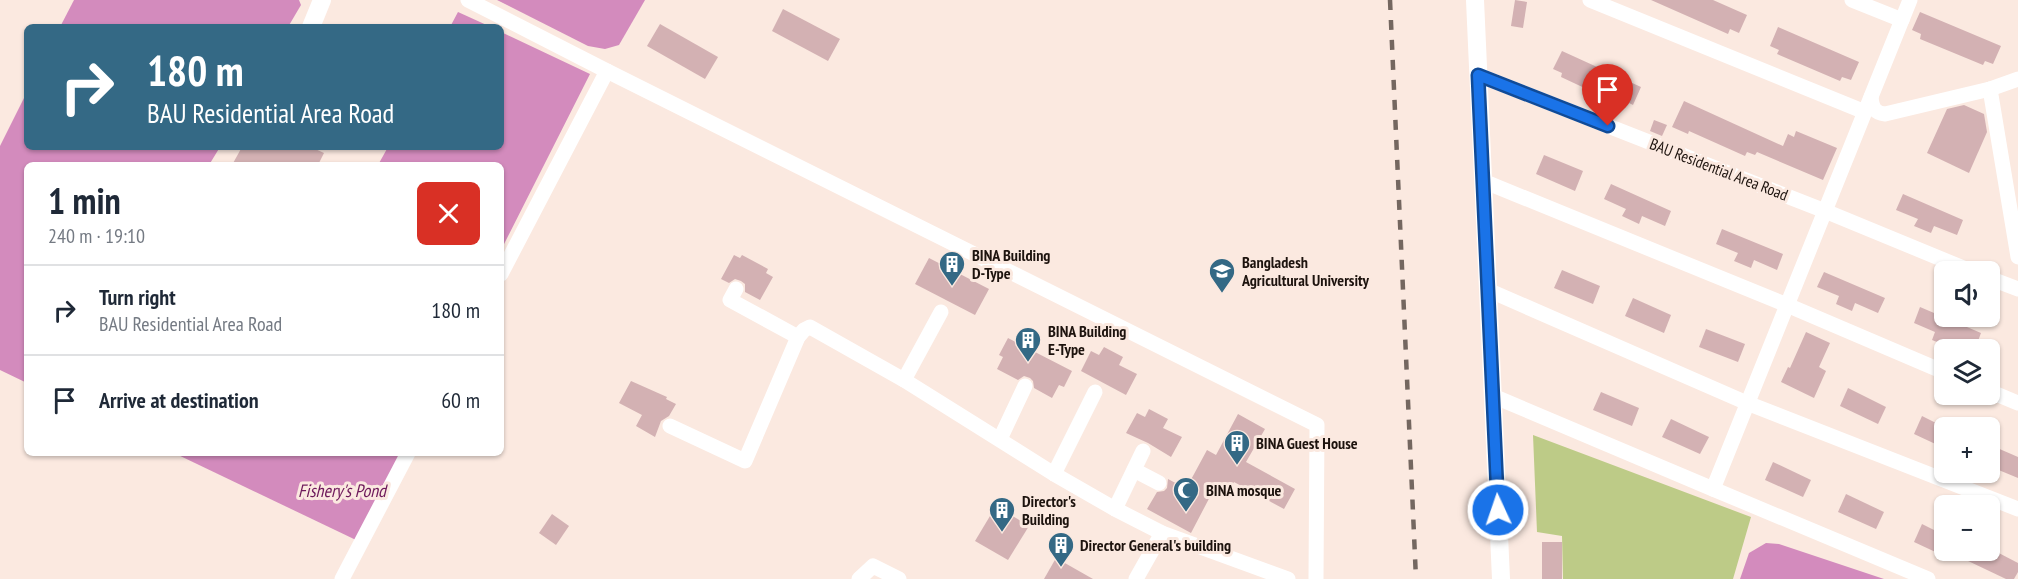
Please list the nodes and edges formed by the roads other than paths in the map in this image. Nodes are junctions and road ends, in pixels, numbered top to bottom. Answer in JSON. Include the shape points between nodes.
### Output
{"nodes":[{"id":1,"x":322,"y":0,"type":"edge"},
{"id":2,"x":468,"y":0,"type":"edge"},
{"id":3,"x":1475,"y":0,"type":"edge"},
{"id":4,"x":1590,"y":0,"type":"edge"},
{"id":5,"x":1852,"y":0,"type":"edge"},
{"id":6,"x":1910,"y":0,"type":"edge"},
{"id":7,"x":1902,"y":20,"type":"junction"},
{"id":8,"x":312,"y":24,"type":"edge"},
{"id":9,"x":607,"y":71,"type":"junction"},
{"id":10,"x":1478,"y":75,"type":"junction"},
{"id":11,"x":2018,"y":79,"type":"edge"},
{"id":12,"x":1990,"y":89,"type":"junction"},
{"id":13,"x":1868,"y":104,"type":"junction"},
{"id":14,"x":1483,"y":181,"type":"junction"},
{"id":15,"x":1825,"y":211,"type":"junction"},
{"id":16,"x":2018,"y":257,"type":"edge"},
{"id":17,"x":1946,"y":261,"type":"edge"},
{"id":18,"x":504,"y":268,"type":"edge"},
{"id":19,"x":2000,"y":282,"type":"edge"},
{"id":20,"x":736,"y":289,"type":"dead end"},
{"id":21,"x":2018,"y":289,"type":"edge"},
{"id":22,"x":1488,"y":290,"type":"junction"},
{"id":23,"x":1787,"y":305,"type":"junction"},
{"id":24,"x":941,"y":312,"type":"dead end"},
{"id":25,"x":798,"y":337,"type":"junction"},
{"id":26,"x":1934,"y":368,"type":"edge"},
{"id":27,"x":904,"y":380,"type":"junction"},
{"id":28,"x":1025,"y":386,"type":"dead end"},
{"id":29,"x":1095,"y":392,"type":"dead end"},
{"id":30,"x":1493,"y":396,"type":"junction"},
{"id":31,"x":2000,"y":396,"type":"edge"},
{"id":32,"x":1747,"y":403,"type":"junction"},
{"id":33,"x":2018,"y":403,"type":"edge"},
{"id":34,"x":670,"y":426,"type":"dead end"},
{"id":35,"x":1000,"y":439,"type":"junction"},
{"id":36,"x":1143,"y":451,"type":"dead end"},
{"id":37,"x":406,"y":456,"type":"edge"},
{"id":38,"x":1134,"y":470,"type":"junction"},
{"id":39,"x":1054,"y":474,"type":"junction"},
{"id":40,"x":1159,"y":483,"type":"dead end"},
{"id":41,"x":1713,"y":489,"type":"junction"},
{"id":42,"x":1115,"y":509,"type":"junction"},
{"id":43,"x":2018,"y":509,"type":"edge"},
{"id":44,"x":1162,"y":533,"type":"junction"},
{"id":45,"x":342,"y":579,"type":"edge"},
{"id":46,"x":859,"y":579,"type":"edge"},
{"id":47,"x":899,"y":579,"type":"edge"},
{"id":48,"x":1136,"y":579,"type":"edge"},
{"id":49,"x":1288,"y":579,"type":"edge"},
{"id":50,"x":1316,"y":579,"type":"edge"},
{"id":51,"x":1501,"y":579,"type":"edge"},
{"id":52,"x":1928,"y":579,"type":"edge"}],
"edges":[{"from":1,"to":8,"type":"street"},
{"from":2,"to":9,"type":"street"},
{"from":3,"to":10,"type":"street"},
{"from":4,"to":13,"type":"street"},
{"from":5,"to":7,"type":"street"},
{"from":6,"to":7,"type":"street"},
{"from":7,"to":13,"type":"street"},
{"from":9,"to":18,"type":"street"},
{"from":9,"to":50,"type":"street","via":[[1317,425]]},
{"from":10,"to":14,"type":"street"},
{"from":10,"to":15,"type":"street","name":"BAU Residential Area Road"},
{"from":11,"to":12,"type":"street"},
{"from":12,"to":13,"type":"street","via":[[1885,114]]},
{"from":12,"to":16,"type":"street"},
{"from":13,"to":15,"type":"street"},
{"from":14,"to":22,"type":"street"},
{"from":14,"to":23,"type":"street"},
{"from":15,"to":17,"type":"street","name":"BAU Residential Area Road"},
{"from":15,"to":23,"type":"street"},
{"from":19,"to":21,"type":"street"},
{"from":20,"to":25,"type":"street","via":[[730,300]]},
{"from":22,"to":30,"type":"street"},
{"from":22,"to":32,"type":"street"},
{"from":23,"to":26,"type":"street"},
{"from":23,"to":32,"type":"street"},
{"from":24,"to":27,"type":"street"},
{"from":25,"to":27,"type":"street","via":[[810,327]]},
{"from":25,"to":34,"type":"street","via":[[745,461]]},
{"from":27,"to":35,"type":"street"},
{"from":28,"to":35,"type":"street"},
{"from":29,"to":39,"type":"street"},
{"from":30,"to":41,"type":"street"},
{"from":30,"to":51,"type":"street"},
{"from":31,"to":33,"type":"street"},
{"from":32,"to":41,"type":"street"},
{"from":32,"to":43,"type":"street"},
{"from":35,"to":39,"type":"street"},
{"from":36,"to":38,"type":"street"},
{"from":37,"to":45,"type":"street"},
{"from":38,"to":40,"type":"street"},
{"from":38,"to":42,"type":"street"},
{"from":39,"to":42,"type":"street"},
{"from":41,"to":52,"type":"street"},
{"from":42,"to":44,"type":"street"},
{"from":44,"to":48,"type":"street"},
{"from":44,"to":49,"type":"street"},
{"from":46,"to":47,"type":"street","via":[[873,566]]}]}
